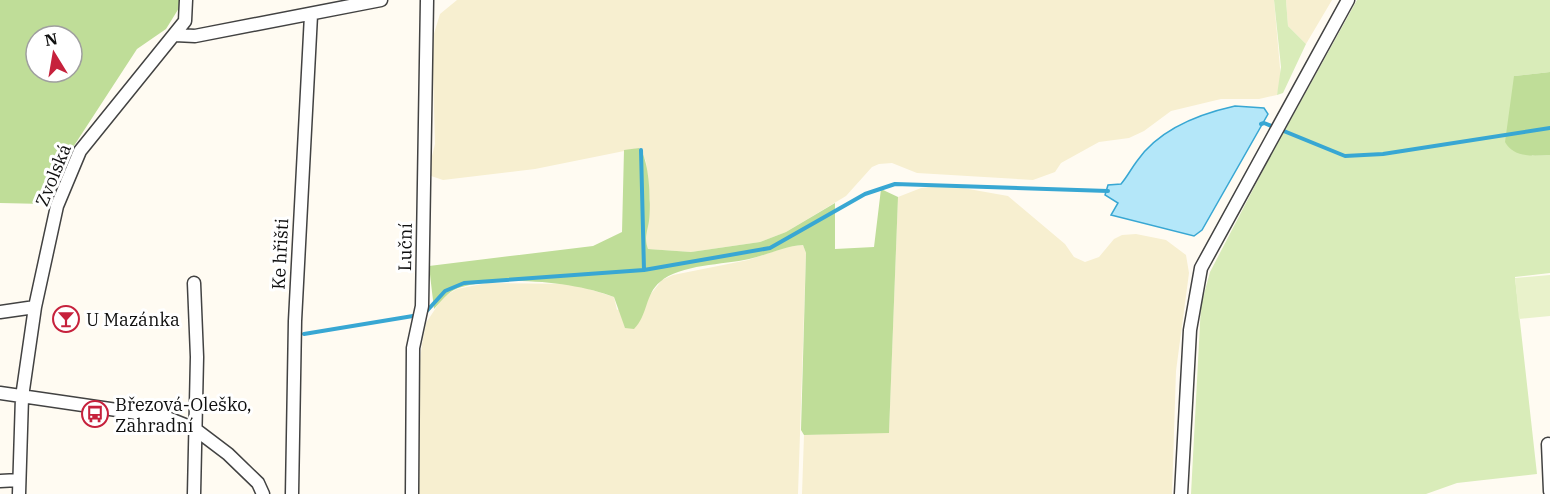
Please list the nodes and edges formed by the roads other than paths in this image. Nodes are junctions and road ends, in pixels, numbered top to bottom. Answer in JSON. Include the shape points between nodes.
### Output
{"nodes":[{"id":1,"x":186,"y":0,"type":"edge"},
{"id":2,"x":381,"y":0,"type":"edge"},
{"id":3,"x":428,"y":0,"type":"edge"},
{"id":4,"x":1348,"y":0,"type":"edge"},
{"id":5,"x":311,"y":15,"type":"junction"},
{"id":6,"x":175,"y":35,"type":"junction"},
{"id":7,"x":194,"y":283,"type":"dead end"},
{"id":8,"x":35,"y":308,"type":"junction"},
{"id":9,"x":0,"y":312,"type":"edge"},
{"id":10,"x":0,"y":393,"type":"edge"},
{"id":11,"x":22,"y":397,"type":"junction"},
{"id":12,"x":195,"y":429,"type":"junction"},
{"id":13,"x":1548,"y":444,"type":"dead end"},
{"id":14,"x":19,"y":480,"type":"junction"},
{"id":15,"x":0,"y":481,"type":"edge"},
{"id":16,"x":1550,"y":491,"type":"edge"},
{"id":17,"x":19,"y":494,"type":"edge"},
{"id":18,"x":194,"y":494,"type":"edge"},
{"id":19,"x":263,"y":494,"type":"edge"},
{"id":20,"x":292,"y":494,"type":"edge"},
{"id":21,"x":412,"y":494,"type":"edge"},
{"id":22,"x":1181,"y":494,"type":"edge"}],
"edges":[{"from":1,"to":6,"type":"street","name":"Zvolská","via":[[185,21]]},
{"from":2,"to":5,"type":"street"},
{"from":3,"to":21,"type":"street","name":"Luční","via":[[422,306],[413,348]]},
{"from":4,"to":22,"type":"street","via":[[1201,268],[1190,330]]},
{"from":5,"to":6,"type":"street","via":[[195,36]]},
{"from":5,"to":20,"type":"street","name":"Ke hřišti","via":[[295,321]]},
{"from":6,"to":8,"type":"street","name":"Zvolská","via":[[80,151],[57,206]]},
{"from":7,"to":12,"type":"street"},
{"from":8,"to":9,"type":"street"},
{"from":8,"to":11,"type":"street","name":"Zvolská"},
{"from":10,"to":11,"type":"street"},
{"from":11,"to":12,"type":"street","via":[[165,417]]},
{"from":11,"to":14,"type":"street","name":"Zvolská"},
{"from":12,"to":18,"type":"street"},
{"from":12,"to":19,"type":"street","via":[[228,454],[258,483]]},
{"from":13,"to":16,"type":"street"},
{"from":14,"to":15,"type":"street"},
{"from":14,"to":17,"type":"street","name":"Zvolská"}]}
